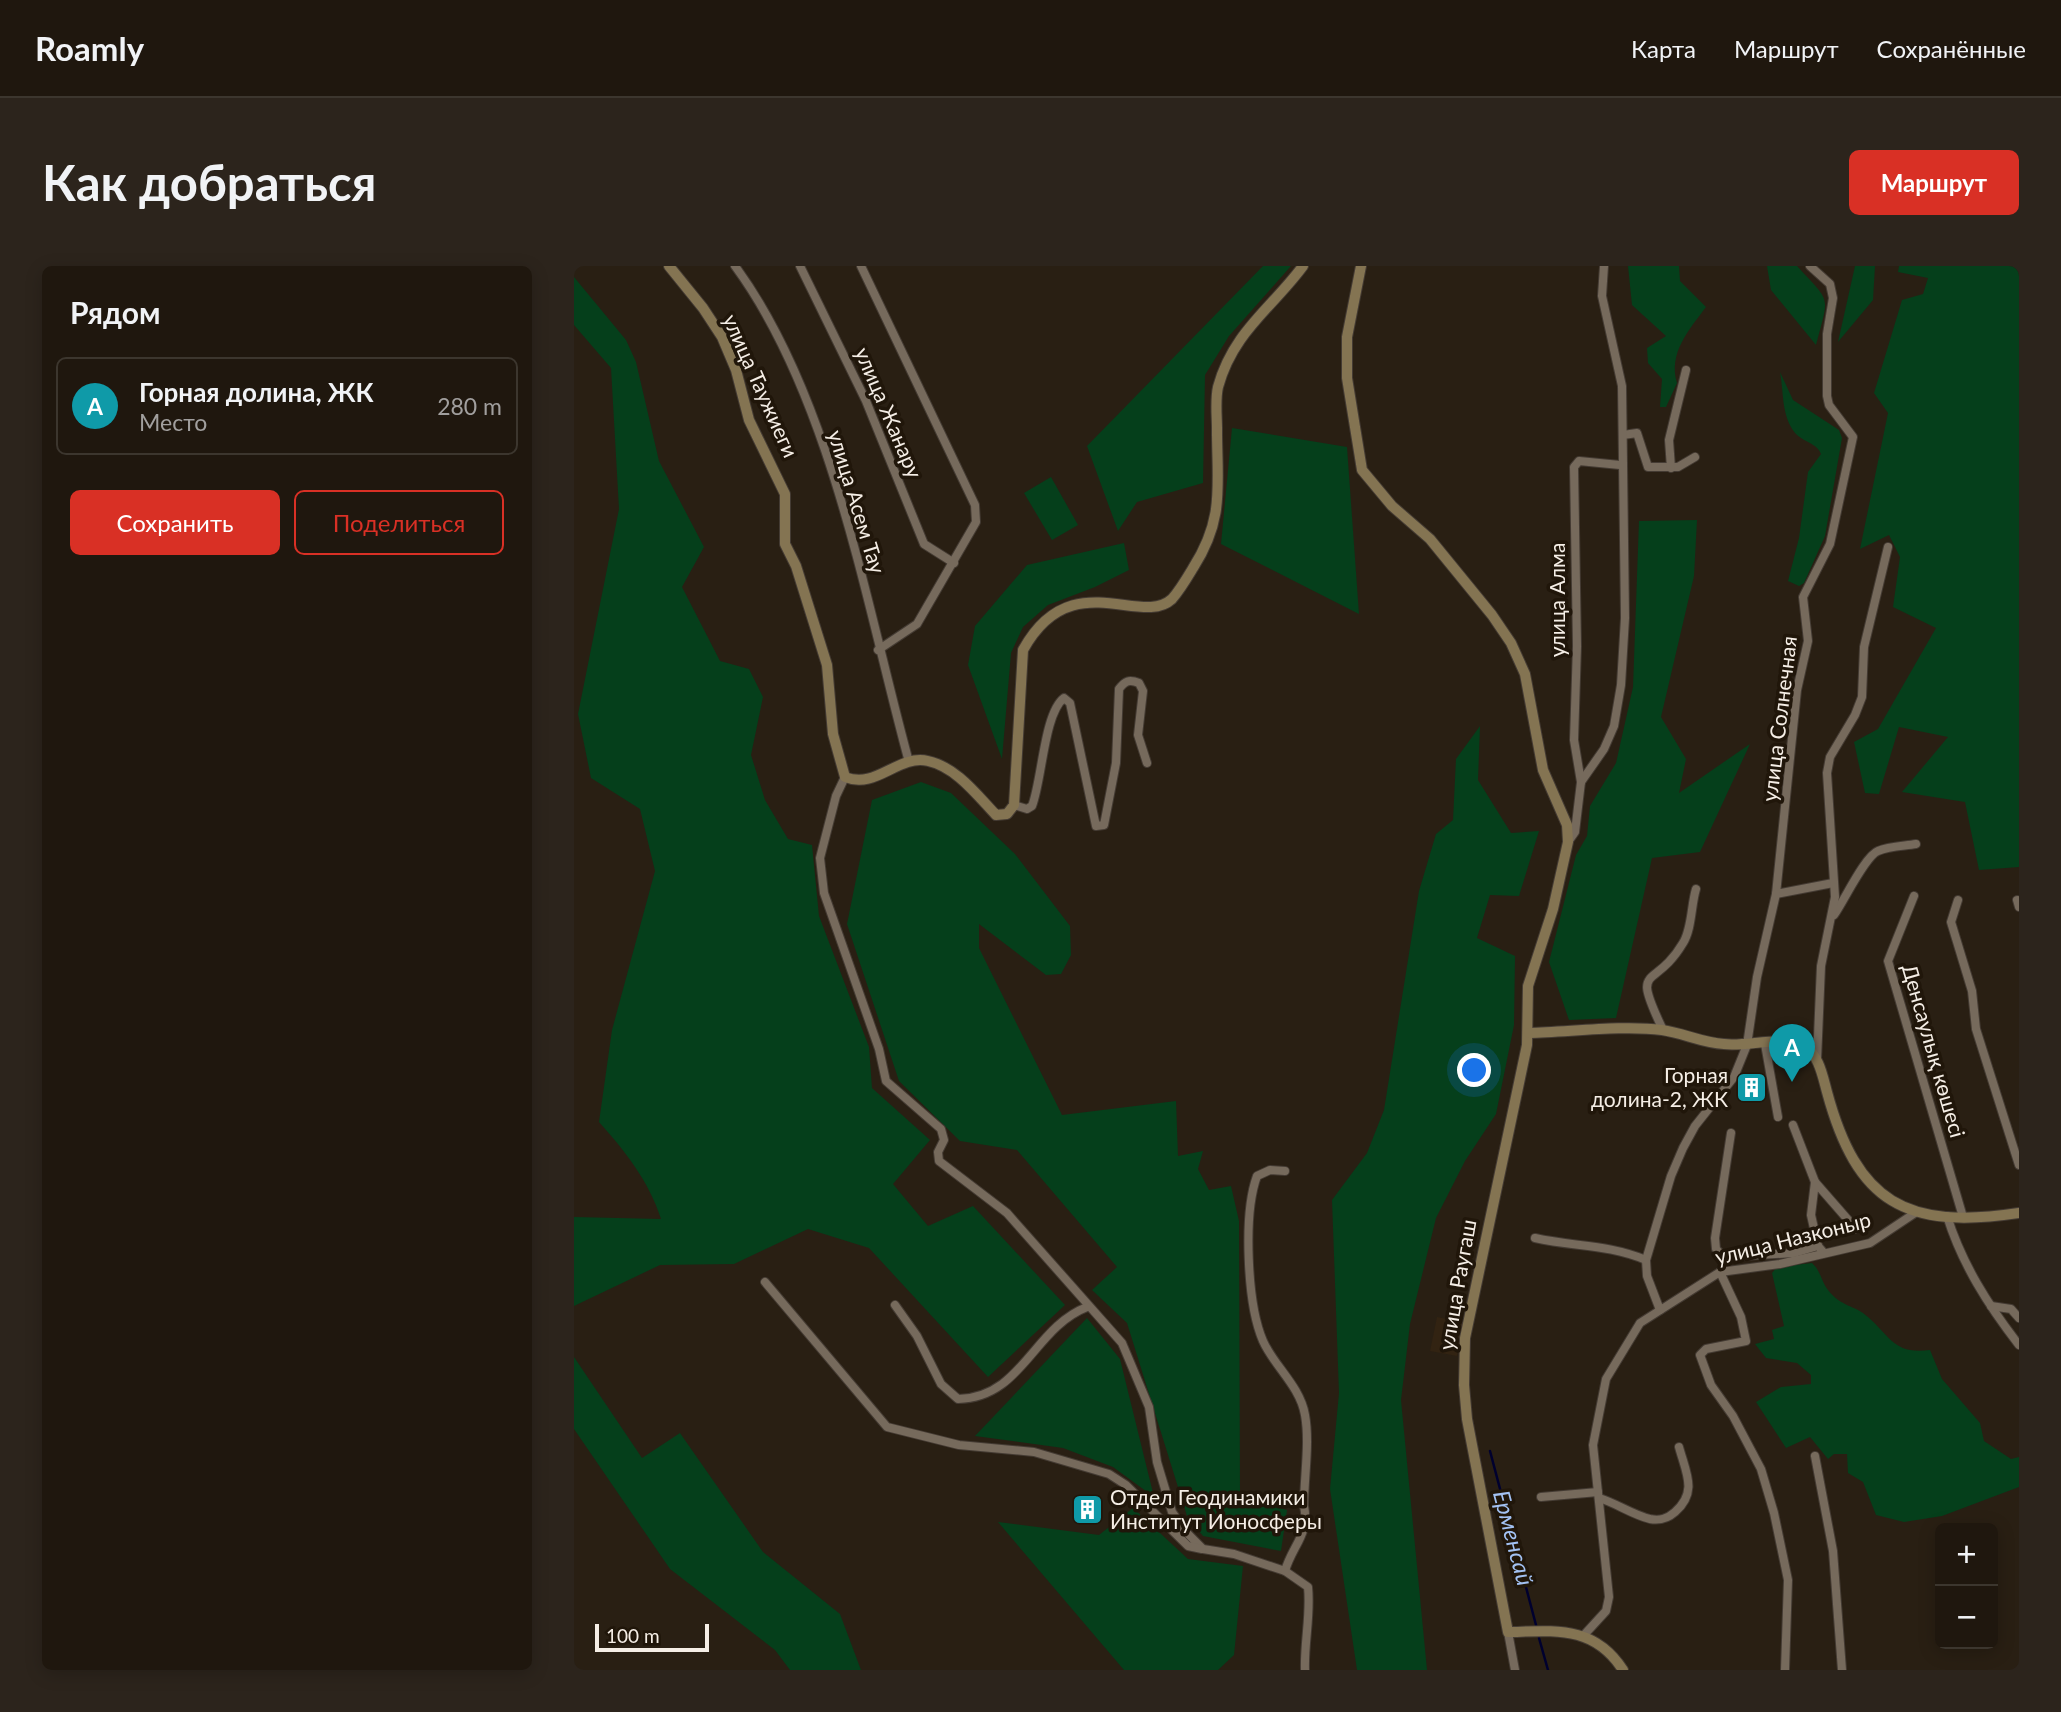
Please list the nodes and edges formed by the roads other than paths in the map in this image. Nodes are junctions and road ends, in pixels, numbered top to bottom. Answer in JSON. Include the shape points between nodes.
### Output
{"nodes":[{"id":1,"x":669,"y":266,"type":"edge"},
{"id":2,"x":736,"y":266,"type":"edge"},
{"id":3,"x":800,"y":266,"type":"edge"},
{"id":4,"x":861,"y":266,"type":"edge"},
{"id":5,"x":1303,"y":266,"type":"edge"},
{"id":6,"x":1360,"y":266,"type":"edge"},
{"id":7,"x":1604,"y":266,"type":"edge"},
{"id":8,"x":1810,"y":266,"type":"edge"},
{"id":9,"x":1686,"y":370,"type":"dead end"},
{"id":10,"x":1623,"y":435,"type":"junction"},
{"id":11,"x":1695,"y":457,"type":"dead end"},
{"id":12,"x":1620,"y":465,"type":"junction"},
{"id":13,"x":1671,"y":468,"type":"junction"},
{"id":14,"x":1888,"y":547,"type":"dead end"},
{"id":15,"x":954,"y":563,"type":"junction"},
{"id":16,"x":878,"y":650,"type":"junction"},
{"id":17,"x":909,"y":762,"type":"junction"},
{"id":18,"x":1147,"y":763,"type":"dead end"},
{"id":19,"x":845,"y":777,"type":"junction"},
{"id":20,"x":1581,"y":782,"type":"junction"},
{"id":21,"x":1014,"y":804,"type":"junction"},
{"id":22,"x":1568,"y":842,"type":"junction"},
{"id":23,"x":1916,"y":844,"type":"dead end"},
{"id":24,"x":1833,"y":883,"type":"junction"},
{"id":25,"x":1696,"y":889,"type":"dead end"},
{"id":26,"x":1776,"y":894,"type":"junction"},
{"id":27,"x":1914,"y":896,"type":"dead end"},
{"id":28,"x":1958,"y":900,"type":"dead end"},
{"id":29,"x":1830,"y":920,"type":"junction"},
{"id":30,"x":1662,"y":1030,"type":"junction"},
{"id":31,"x":1529,"y":1033,"type":"junction"},
{"id":32,"x":1765,"y":1044,"type":"junction"},
{"id":33,"x":1747,"y":1045,"type":"junction"},
{"id":34,"x":1817,"y":1061,"type":"junction"},
{"id":35,"x":1777,"y":1117,"type":"dead end"},
{"id":36,"x":1793,"y":1125,"type":"dead end"},
{"id":37,"x":1731,"y":1133,"type":"dead end"},
{"id":38,"x":2019,"y":1165,"type":"edge"},
{"id":39,"x":1285,"y":1171,"type":"dead end"},
{"id":40,"x":1815,"y":1182,"type":"junction"},
{"id":41,"x":1916,"y":1213,"type":"junction"},
{"id":42,"x":2019,"y":1213,"type":"edge"},
{"id":43,"x":1947,"y":1216,"type":"junction"},
{"id":44,"x":1963,"y":1217,"type":"junction"},
{"id":45,"x":1856,"y":1228,"type":"dead end"},
{"id":46,"x":1535,"y":1238,"type":"dead end"},
{"id":47,"x":1821,"y":1250,"type":"junction"},
{"id":48,"x":1646,"y":1260,"type":"junction"},
{"id":49,"x":1720,"y":1272,"type":"junction"},
{"id":50,"x":765,"y":1282,"type":"dead end"},
{"id":51,"x":895,"y":1306,"type":"dead end"},
{"id":52,"x":1991,"y":1306,"type":"junction"},
{"id":53,"x":1087,"y":1307,"type":"junction"},
{"id":54,"x":1660,"y":1310,"type":"junction"},
{"id":55,"x":2019,"y":1318,"type":"edge"},
{"id":56,"x":2019,"y":1345,"type":"edge"},
{"id":57,"x":1679,"y":1447,"type":"dead end"},
{"id":58,"x":1815,"y":1456,"type":"dead end"},
{"id":59,"x":1598,"y":1495,"type":"junction"},
{"id":60,"x":1541,"y":1497,"type":"dead end"},
{"id":61,"x":1203,"y":1549,"type":"junction"},
{"id":62,"x":1285,"y":1571,"type":"junction"},
{"id":63,"x":1508,"y":1632,"type":"junction"},
{"id":64,"x":1584,"y":1635,"type":"junction"},
{"id":65,"x":1305,"y":1670,"type":"edge"},
{"id":66,"x":1515,"y":1670,"type":"edge"},
{"id":67,"x":1623,"y":1670,"type":"edge"},
{"id":68,"x":1785,"y":1670,"type":"edge"},
{"id":69,"x":1842,"y":1670,"type":"edge"}],
"edges":[{"from":1,"to":19,"type":"street","name":"улица Таужиеги","via":[[722,337],[749,420],[785,494],[785,544],[827,665],[833,734]]},
{"from":2,"to":16,"type":"street","name":"улица Асем Тау","via":[[778,332],[826,455]]},
{"from":3,"to":15,"type":"street","name":"улица Жанару","via":[[866,401],[924,544]]},
{"from":4,"to":15,"type":"street","via":[[975,505],[976,522]]},
{"from":5,"to":21,"type":"street","via":[[1241,335],[1227,361],[1217,389],[1217,516],[1210,542],[1171,599],[1147,607],[1098,602],[1073,605],[1032,633],[1023,650]]},
{"from":6,"to":22,"type":"street","via":[[1346,337],[1346,378],[1362,470],[1392,506],[1430,539],[1492,615],[1517,654],[1543,770],[1567,825]]},
{"from":7,"to":10,"type":"street","via":[[1601,296],[1619,369]]},
{"from":8,"to":26,"type":"street","name":"улица Солнечная","via":[[1830,284],[1833,298],[1827,334],[1829,405],[1853,437],[1830,544],[1804,597],[1808,641],[1797,690]]},
{"from":9,"to":13,"type":"street","via":[[1669,440]]},
{"from":10,"to":12,"type":"street"},
{"from":10,"to":13,"type":"street","via":[[1637,433],[1648,467]]},
{"from":11,"to":13,"type":"street"},
{"from":12,"to":20,"type":"street","via":[[1625,551],[1621,685],[1614,726],[1604,750]]},
{"from":12,"to":20,"type":"street","name":"улица Алма","via":[[1588,460],[1574,467],[1574,740]]},
{"from":14,"to":24,"type":"street","via":[[1864,647],[1862,697],[1830,757],[1827,773]]},
{"from":15,"to":16,"type":"street","via":[[917,624]]},
{"from":16,"to":17,"type":"street","name":"улица Асем Тау"},
{"from":17,"to":19,"type":"street","via":[[865,781]]},
{"from":17,"to":21,"type":"street","via":[[930,761],[957,775],[996,815],[1007,814]]},
{"from":18,"to":21,"type":"street","via":[[1138,735],[1143,691],[1139,682],[1132,680],[1119,689],[1116,763],[1104,825],[1096,826],[1070,704],[1063,698],[1045,744],[1032,806],[1027,809]]},
{"from":19,"to":53,"type":"street","via":[[835,796],[820,858],[824,893],[886,1081],[941,1129],[944,1140],[939,1161],[1007,1213]]},
{"from":20,"to":22,"type":"street","via":[[1575,832]]},
{"from":22,"to":31,"type":"street","name":"улица Раугаш","via":[[1528,986],[1525,1014]]},
{"from":23,"to":29,"type":"street","via":[[1878,850],[1867,857]]},
{"from":24,"to":26,"type":"street"},
{"from":24,"to":29,"type":"street"},
{"from":25,"to":30,"type":"street","via":[[1685,941],[1647,980],[1645,992]]},
{"from":26,"to":33,"type":"street","name":"улица Солнечная"},
{"from":27,"to":44,"type":"street","name":"Денсаулық көшесі","via":[[1888,961]]},
{"from":28,"to":38,"type":"street","via":[[1951,922],[1972,991],[1976,1029]]},
{"from":29,"to":34,"type":"street","via":[[1821,966]]},
{"from":30,"to":31,"type":"street"},
{"from":30,"to":33,"type":"street","via":[[1721,1044]]},
{"from":31,"to":63,"type":"street","name":"улица Раугаш","via":[[1468,1313],[1464,1363],[1473,1457]]},
{"from":32,"to":33,"type":"street"},
{"from":32,"to":34,"type":"street","via":[[1805,1046]]},
{"from":32,"to":35,"type":"street"},
{"from":33,"to":48,"type":"street","name":"улица Солнечная","via":[[1734,1077],[1683,1148]]},
{"from":34,"to":41,"type":"street","via":[[1842,1139],[1863,1176],[1883,1197]]},
{"from":36,"to":40,"type":"street"},
{"from":37,"to":47,"type":"street","via":[[1714,1238],[1716,1250],[1724,1257]]},
{"from":39,"to":62,"type":"street","via":[[1270,1170],[1257,1176],[1251,1242],[1255,1318],[1263,1341],[1306,1416],[1307,1520]]},
{"from":40,"to":45,"type":"street"},
{"from":40,"to":47,"type":"street","via":[[1811,1215]]},
{"from":41,"to":43,"type":"street"},
{"from":41,"to":47,"type":"street","name":"улица Назконыр","via":[[1870,1243]]},
{"from":42,"to":44,"type":"street"},
{"from":43,"to":44,"type":"street"},
{"from":43,"to":52,"type":"street","via":[[1958,1253]]},
{"from":46,"to":48,"type":"street","via":[[1619,1249]]},
{"from":47,"to":49,"type":"street","name":"улица Назконыр","via":[[1780,1264]]},
{"from":48,"to":54,"type":"street"},
{"from":49,"to":54,"type":"street","name":"улица Назконыр"},
{"from":49,"to":68,"type":"street","via":[[1741,1317],[1746,1341],[1706,1349],[1700,1355],[1711,1385],[1761,1469],[1774,1513],[1788,1580]]},
{"from":50,"to":61,"type":"street","via":[[887,1427],[959,1445],[1034,1452],[1109,1474],[1188,1546]]},
{"from":51,"to":53,"type":"street","via":[[917,1336],[941,1384],[958,1399],[992,1393],[1020,1368],[1057,1323]]},
{"from":52,"to":55,"type":"street","via":[[2011,1309]]},
{"from":52,"to":56,"type":"street"},
{"from":53,"to":61,"type":"street","via":[[1122,1343],[1134,1366],[1149,1407],[1157,1462],[1172,1512]]},
{"from":54,"to":59,"type":"street","name":"улица Назконыр","via":[[1640,1323],[1606,1379],[1593,1445]]},
{"from":57,"to":59,"type":"street","via":[[1691,1487],[1689,1496],[1663,1520],[1652,1520]]},
{"from":58,"to":69,"type":"street","via":[[1833,1551]]},
{"from":59,"to":60,"type":"street"},
{"from":59,"to":64,"type":"street","name":"улица Назконыр","via":[[1609,1597],[1606,1611]]},
{"from":61,"to":62,"type":"street"},
{"from":62,"to":65,"type":"street","via":[[1308,1587]]},
{"from":63,"to":64,"type":"street"},
{"from":63,"to":66,"type":"street","name":"улица Раугаш"},
{"from":64,"to":67,"type":"street","via":[[1603,1647]]}]}
